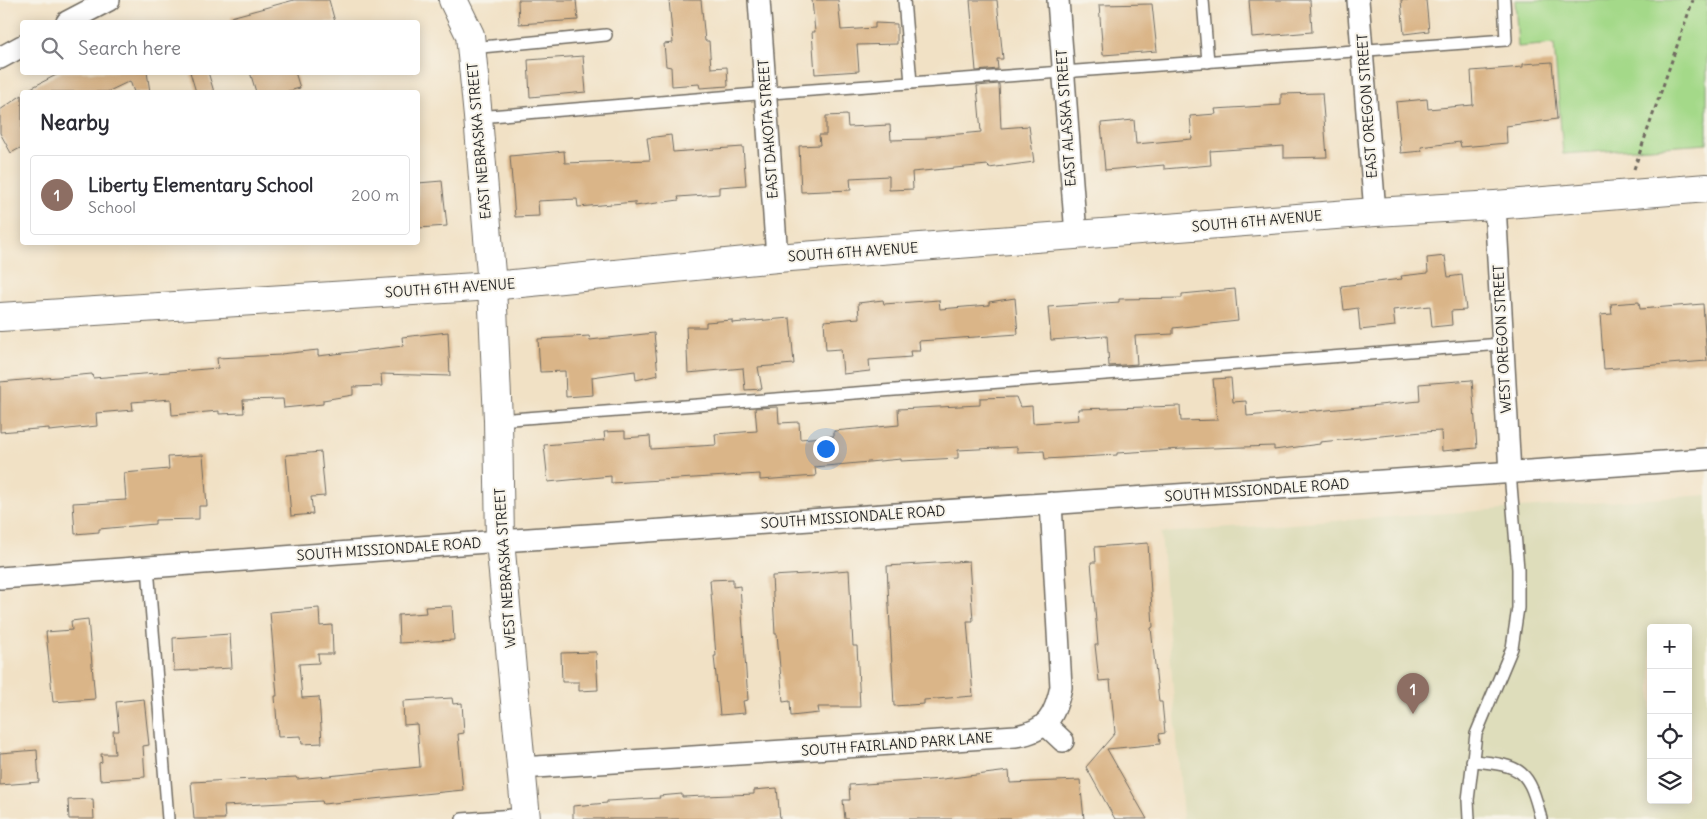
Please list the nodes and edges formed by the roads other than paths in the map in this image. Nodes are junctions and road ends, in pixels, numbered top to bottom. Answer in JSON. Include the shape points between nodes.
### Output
{"nodes":[{"id":1,"x":109,"y":0,"type":"edge"},
{"id":2,"x":453,"y":0,"type":"edge"},
{"id":3,"x":758,"y":0,"type":"edge"},
{"id":4,"x":904,"y":0,"type":"edge"},
{"id":5,"x":1058,"y":0,"type":"edge"},
{"id":6,"x":1203,"y":0,"type":"edge"},
{"id":7,"x":1358,"y":0,"type":"edge"},
{"id":8,"x":1504,"y":0,"type":"edge"},
{"id":9,"x":71,"y":20,"type":"edge"},
{"id":10,"x":606,"y":35,"type":"dead end"},
{"id":11,"x":20,"y":47,"type":"edge"},
{"id":12,"x":471,"y":48,"type":"junction"},
{"id":13,"x":1362,"y":51,"type":"junction"},
{"id":14,"x":0,"y":58,"type":"edge"},
{"id":15,"x":1208,"y":62,"type":"junction"},
{"id":16,"x":1062,"y":72,"type":"junction"},
{"id":17,"x":912,"y":83,"type":"junction"},
{"id":18,"x":765,"y":94,"type":"junction"},
{"id":19,"x":478,"y":117,"type":"junction"},
{"id":20,"x":1707,"y":188,"type":"edge"},
{"id":21,"x":1495,"y":205,"type":"junction"},
{"id":22,"x":1375,"y":212,"type":"junction"},
{"id":23,"x":1076,"y":235,"type":"junction"},
{"id":24,"x":777,"y":258,"type":"junction"},
{"id":25,"x":492,"y":286,"type":"junction"},
{"id":26,"x":0,"y":317,"type":"edge"},
{"id":27,"x":1502,"y":344,"type":"junction"},
{"id":28,"x":498,"y":420,"type":"junction"},
{"id":29,"x":1707,"y":459,"type":"edge"},
{"id":30,"x":1510,"y":473,"type":"junction"},
{"id":31,"x":1050,"y":503,"type":"junction"},
{"id":32,"x":500,"y":541,"type":"junction"},
{"id":33,"x":148,"y":567,"type":"junction"},
{"id":34,"x":0,"y":578,"type":"edge"},
{"id":35,"x":1045,"y":724,"type":"junction"},
{"id":36,"x":1063,"y":741,"type":"dead end"},
{"id":37,"x":1472,"y":761,"type":"junction"},
{"id":38,"x":521,"y":768,"type":"junction"},
{"id":39,"x":525,"y":817,"type":"edge"},
{"id":40,"x":168,"y":819,"type":"edge"},
{"id":41,"x":462,"y":819,"type":"edge"},
{"id":42,"x":1469,"y":819,"type":"edge"},
{"id":43,"x":1541,"y":819,"type":"edge"}],
"edges":[{"from":1,"to":9,"type":"street"},
{"from":2,"to":12,"type":"street","name":"EAST NEBRASKA STREET","via":[[470,35]]},
{"from":3,"to":18,"type":"street","name":"EAST DAKOTA STREET"},
{"from":4,"to":17,"type":"lane"},
{"from":5,"to":16,"type":"street","name":"EAST ALASKA STREET"},
{"from":6,"to":15,"type":"lane"},
{"from":7,"to":13,"type":"street","name":"EAST OREGON STREET"},
{"from":8,"to":13,"type":"lane","via":[[1506,40]]},
{"from":10,"to":12,"type":"lane"},
{"from":11,"to":14,"type":"street"},
{"from":12,"to":19,"type":"street","name":"EAST NEBRASKA STREET"},
{"from":13,"to":15,"type":"lane"},
{"from":13,"to":22,"type":"street","name":"EAST OREGON STREET"},
{"from":15,"to":16,"type":"lane"},
{"from":16,"to":17,"type":"lane"},
{"from":16,"to":23,"type":"street","name":"EAST ALASKA STREET"},
{"from":17,"to":18,"type":"lane"},
{"from":18,"to":19,"type":"lane"},
{"from":18,"to":24,"type":"street","name":"EAST DAKOTA STREET"},
{"from":19,"to":25,"type":"street","name":"EAST NEBRASKA STREET"},
{"from":20,"to":21,"type":"street","name":"SOUTH 6TH AVENUE"},
{"from":21,"to":22,"type":"street","name":"SOUTH 6TH AVENUE"},
{"from":21,"to":27,"type":"street","name":"WEST OREGON STREET"},
{"from":22,"to":23,"type":"street","name":"SOUTH 6TH AVENUE"},
{"from":23,"to":24,"type":"street","name":"SOUTH 6TH AVENUE"},
{"from":24,"to":25,"type":"street","name":"SOUTH 6TH AVENUE"},
{"from":25,"to":26,"type":"street","name":"SOUTH 6TH AVENUE"},
{"from":25,"to":28,"type":"street","name":"WEST NEBRASKA STREET"},
{"from":27,"to":28,"type":"lane"},
{"from":27,"to":30,"type":"street","name":"WEST OREGON STREET"},
{"from":28,"to":32,"type":"street","name":"WEST NEBRASKA STREET"},
{"from":29,"to":30,"type":"street","name":"SOUTH MISSIONDALE ROAD"},
{"from":30,"to":31,"type":"street","name":"SOUTH MISSIONDALE ROAD"},
{"from":30,"to":37,"type":"lane","via":[[1518,608],[1512,648],[1476,734]]},
{"from":31,"to":32,"type":"street","name":"SOUTH MISSIONDALE ROAD"},
{"from":31,"to":35,"type":"street","via":[[1061,687],[1058,702]]},
{"from":32,"to":33,"type":"street","name":"SOUTH MISSIONDALE ROAD"},
{"from":32,"to":38,"type":"street","name":"WEST NEBRASKA STREET"},
{"from":33,"to":34,"type":"street","name":"SOUTH MISSIONDALE ROAD"},
{"from":33,"to":40,"type":"lane"},
{"from":35,"to":36,"type":"street"},
{"from":35,"to":38,"type":"street","name":"SOUTH FAIRLAND PARK LANE","via":[[1037,731],[1016,736]]},
{"from":37,"to":42,"type":"lane"},
{"from":37,"to":43,"type":"lane","via":[[1501,764],[1522,774],[1529,780]]},
{"from":38,"to":39,"type":"street","name":"WEST NEBRASKA STREET"},
{"from":39,"to":41,"type":"lane"}]}
